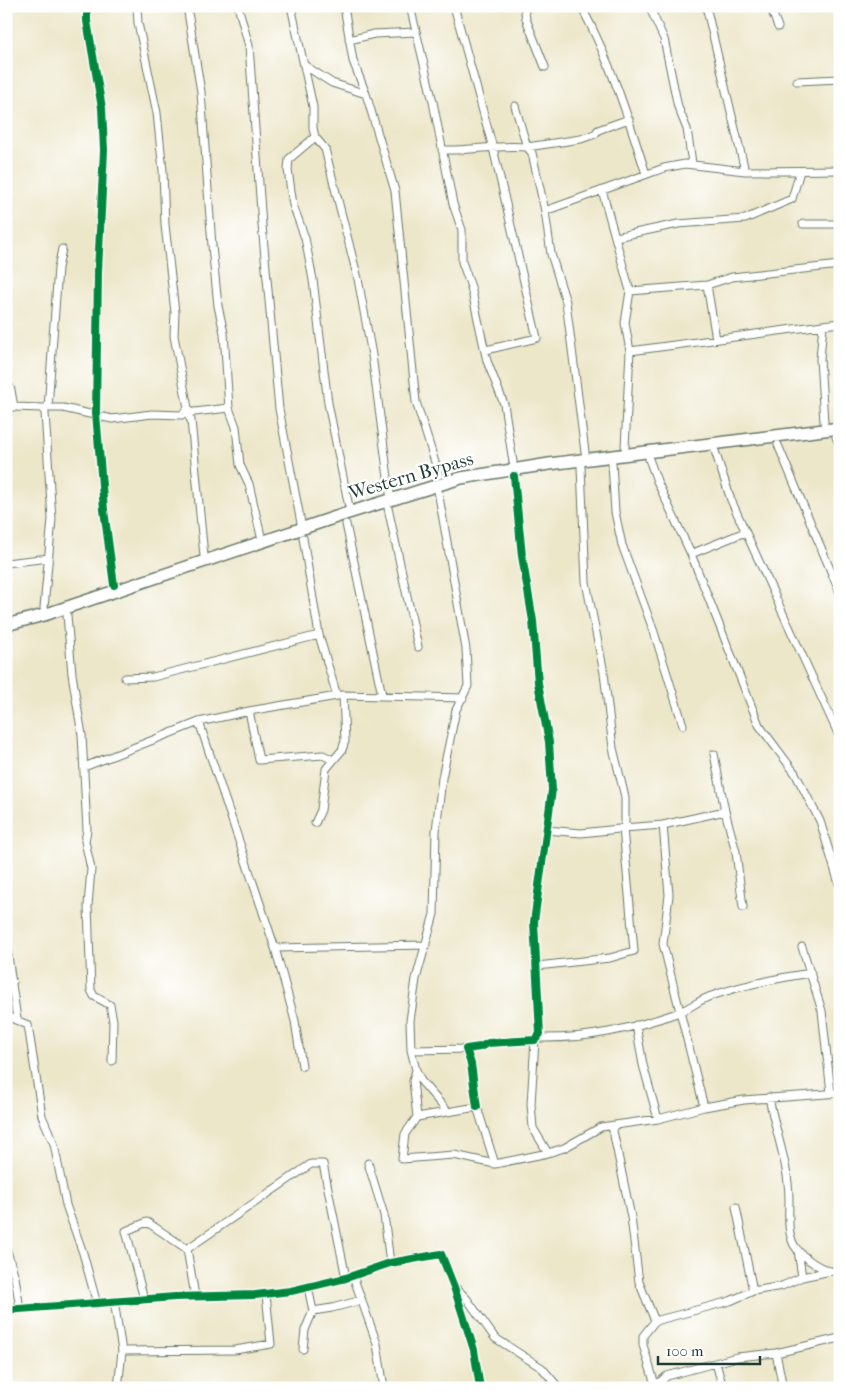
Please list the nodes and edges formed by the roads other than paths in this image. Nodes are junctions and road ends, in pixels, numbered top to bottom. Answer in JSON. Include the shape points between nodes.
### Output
{"nodes":[{"id":1,"x":87,"y":6,"type":"edge"},
{"id":2,"x":137,"y":6,"type":"edge"},
{"id":3,"x":187,"y":6,"type":"edge"},
{"id":4,"x":238,"y":6,"type":"edge"},
{"id":5,"x":290,"y":6,"type":"edge"},
{"id":6,"x":344,"y":6,"type":"edge"},
{"id":7,"x":410,"y":6,"type":"edge"},
{"id":8,"x":454,"y":6,"type":"edge"},
{"id":9,"x":524,"y":6,"type":"edge"},
{"id":10,"x":581,"y":6,"type":"edge"},
{"id":11,"x":649,"y":6,"type":"edge"},
{"id":12,"x":706,"y":6,"type":"edge"},
{"id":13,"x":770,"y":6,"type":"edge"},
{"id":14,"x":778,"y":27,"type":"dead end"},
{"id":15,"x":416,"y":32,"type":"junction"},
{"id":16,"x":349,"y":40,"type":"junction"},
{"id":17,"x":304,"y":66,"type":"junction"},
{"id":18,"x":545,"y":67,"type":"dead end"},
{"id":19,"x":840,"y":79,"type":"edge"},
{"id":20,"x":797,"y":81,"type":"dead end"},
{"id":21,"x":366,"y":94,"type":"junction"},
{"id":22,"x":515,"y":106,"type":"dead end"},
{"id":23,"x":629,"y":119,"type":"junction"},
{"id":24,"x":316,"y":137,"type":"junction"},
{"id":25,"x":527,"y":146,"type":"junction"},
{"id":26,"x":493,"y":148,"type":"junction"},
{"id":27,"x":442,"y":150,"type":"junction"},
{"id":28,"x":692,"y":164,"type":"junction"},
{"id":29,"x":840,"y":170,"type":"edge"},
{"id":30,"x":745,"y":171,"type":"junction"},
{"id":31,"x":800,"y":171,"type":"junction"},
{"id":32,"x":646,"y":174,"type":"junction"},
{"id":33,"x":602,"y":190,"type":"junction"},
{"id":34,"x":545,"y":211,"type":"junction"},
{"id":35,"x":803,"y":224,"type":"dead end"},
{"id":36,"x":840,"y":224,"type":"edge"},
{"id":37,"x":616,"y":237,"type":"junction"},
{"id":38,"x":62,"y":249,"type":"dead end"},
{"id":39,"x":840,"y":265,"type":"edge"},
{"id":40,"x":706,"y":285,"type":"junction"},
{"id":41,"x":630,"y":291,"type":"junction"},
{"id":42,"x":840,"y":323,"type":"edge"},
{"id":43,"x":823,"y":325,"type":"junction"},
{"id":44,"x":716,"y":339,"type":"junction"},
{"id":45,"x":486,"y":350,"type":"junction"},
{"id":46,"x":630,"y":351,"type":"junction"},
{"id":47,"x":6,"y":379,"type":"edge"},
{"id":48,"x":45,"y":408,"type":"junction"},
{"id":49,"x":229,"y":408,"type":"junction"},
{"id":50,"x":186,"y":413,"type":"junction"},
{"id":51,"x":96,"y":414,"type":"junction"},
{"id":52,"x":824,"y":422,"type":"dead end"},
{"id":53,"x":838,"y":432,"type":"edge"},
{"id":54,"x":778,"y":445,"type":"dead end"},
{"id":55,"x":840,"y":446,"type":"edge"},
{"id":56,"x":625,"y":447,"type":"dead end"},
{"id":57,"x":715,"y":451,"type":"dead end"},
{"id":58,"x":585,"y":452,"type":"dead end"},
{"id":59,"x":649,"y":458,"type":"dead end"},
{"id":60,"x":512,"y":462,"type":"dead end"},
{"id":61,"x":612,"y":463,"type":"dead end"},
{"id":62,"x":581,"y":467,"type":"dead end"},
{"id":63,"x":439,"y":475,"type":"dead end"},
{"id":64,"x":514,"y":476,"type":"dead end"},
{"id":65,"x":438,"y":491,"type":"dead end"},
{"id":66,"x":390,"y":493,"type":"dead end"},
{"id":67,"x":349,"y":507,"type":"dead end"},
{"id":68,"x":388,"y":508,"type":"dead end"},
{"id":69,"x":301,"y":523,"type":"dead end"},
{"id":70,"x":346,"y":524,"type":"dead end"},
{"id":71,"x":745,"y":532,"type":"junction"},
{"id":72,"x":261,"y":536,"type":"dead end"},
{"id":73,"x":302,"y":538,"type":"dead end"},
{"id":74,"x":691,"y":554,"type":"junction"},
{"id":75,"x":204,"y":556,"type":"dead end"},
{"id":76,"x":49,"y":558,"type":"junction"},
{"id":77,"x":6,"y":563,"type":"edge"},
{"id":78,"x":114,"y":585,"type":"dead end"},
{"id":79,"x":840,"y":593,"type":"edge"},
{"id":80,"x":44,"y":608,"type":"dead end"},
{"id":81,"x":67,"y":615,"type":"dead end"},
{"id":82,"x":6,"y":624,"type":"edge"},
{"id":83,"x":319,"y":635,"type":"junction"},
{"id":84,"x":418,"y":647,"type":"dead end"},
{"id":85,"x":125,"y":678,"type":"dead end"},
{"id":86,"x":382,"y":695,"type":"junction"},
{"id":87,"x":340,"y":696,"type":"junction"},
{"id":88,"x":463,"y":698,"type":"junction"},
{"id":89,"x":249,"y":711,"type":"junction"},
{"id":90,"x":199,"y":722,"type":"junction"},
{"id":91,"x":683,"y":725,"type":"dead end"},
{"id":92,"x":840,"y":738,"type":"edge"},
{"id":93,"x":714,"y":754,"type":"dead end"},
{"id":94,"x":333,"y":760,"type":"junction"},
{"id":95,"x":84,"y":767,"type":"junction"},
{"id":96,"x":725,"y":812,"type":"junction"},
{"id":97,"x":315,"y":822,"type":"dead end"},
{"id":98,"x":664,"y":825,"type":"junction"},
{"id":99,"x":623,"y":828,"type":"junction"},
{"id":100,"x":546,"y":830,"type":"junction"},
{"id":101,"x":840,"y":887,"type":"edge"},
{"id":102,"x":743,"y":907,"type":"dead end"},
{"id":103,"x":6,"y":942,"type":"edge"},
{"id":104,"x":426,"y":946,"type":"junction"},
{"id":105,"x":802,"y":947,"type":"dead end"},
{"id":106,"x":275,"y":948,"type":"junction"},
{"id":107,"x":537,"y":966,"type":"junction"},
{"id":108,"x":811,"y":973,"type":"junction"},
{"id":109,"x":679,"y":1012,"type":"junction"},
{"id":110,"x":6,"y":1016,"type":"edge"},
{"id":111,"x":17,"y":1019,"type":"junction"},
{"id":112,"x":636,"y":1025,"type":"junction"},
{"id":113,"x":537,"y":1039,"type":"junction"},
{"id":114,"x":466,"y":1049,"type":"junction"},
{"id":115,"x":411,"y":1050,"type":"junction"},
{"id":116,"x":112,"y":1061,"type":"dead end"},
{"id":117,"x":302,"y":1066,"type":"dead end"},
{"id":118,"x":416,"y":1070,"type":"junction"},
{"id":119,"x":831,"y":1093,"type":"junction"},
{"id":120,"x":840,"y":1093,"type":"edge"},
{"id":121,"x":769,"y":1097,"type":"junction"},
{"id":122,"x":477,"y":1107,"type":"junction"},
{"id":123,"x":704,"y":1107,"type":"junction"},
{"id":124,"x":447,"y":1111,"type":"junction"},
{"id":125,"x":416,"y":1117,"type":"junction"},
{"id":126,"x":658,"y":1119,"type":"junction"},
{"id":127,"x":612,"y":1126,"type":"junction"},
{"id":128,"x":548,"y":1154,"type":"junction"},
{"id":129,"x":368,"y":1163,"type":"dead end"},
{"id":130,"x":494,"y":1164,"type":"junction"},
{"id":131,"x":736,"y":1206,"type":"dead end"},
{"id":132,"x":6,"y":1248,"type":"edge"},
{"id":133,"x":187,"y":1249,"type":"junction"},
{"id":134,"x":798,"y":1250,"type":"junction"},
{"id":135,"x":390,"y":1263,"type":"junction"},
{"id":136,"x":831,"y":1271,"type":"junction"},
{"id":137,"x":840,"y":1272,"type":"edge"},
{"id":138,"x":349,"y":1277,"type":"junction"},
{"id":139,"x":802,"y":1277,"type":"junction"},
{"id":140,"x":308,"y":1287,"type":"junction"},
{"id":141,"x":454,"y":1287,"type":"junction"},
{"id":142,"x":753,"y":1292,"type":"junction"},
{"id":143,"x":266,"y":1294,"type":"junction"},
{"id":144,"x":195,"y":1296,"type":"junction"},
{"id":145,"x":144,"y":1299,"type":"junction"},
{"id":146,"x":362,"y":1300,"type":"junction"},
{"id":147,"x":114,"y":1301,"type":"junction"},
{"id":148,"x":96,"y":1304,"type":"junction"},
{"id":149,"x":20,"y":1309,"type":"junction"},
{"id":150,"x":6,"y":1310,"type":"edge"},
{"id":151,"x":312,"y":1310,"type":"junction"},
{"id":152,"x":655,"y":1321,"type":"junction"},
{"id":153,"x":840,"y":1338,"type":"edge"},
{"id":154,"x":303,"y":1349,"type":"dead end"},
{"id":155,"x":122,"y":1351,"type":"junction"},
{"id":156,"x":776,"y":1352,"type":"junction"},
{"id":157,"x":716,"y":1363,"type":"junction"},
{"id":158,"x":654,"y":1387,"type":"edge"},
{"id":159,"x":118,"y":1388,"type":"edge"},
{"id":160,"x":384,"y":1388,"type":"edge"},
{"id":161,"x":480,"y":1388,"type":"edge"},
{"id":162,"x":559,"y":1388,"type":"edge"},
{"id":163,"x":723,"y":1388,"type":"edge"},
{"id":164,"x":783,"y":1388,"type":"edge"}],
"edges":[{"from":1,"to":51,"type":"street","via":[[102,108],[104,150]]},
{"from":2,"to":50,"type":"street","via":[[158,113],[174,336],[188,408]]},
{"from":3,"to":49,"type":"street","via":[[201,92],[212,246],[224,333]]},
{"from":4,"to":69,"type":"street","via":[[249,46],[279,409]]},
{"from":5,"to":17,"type":"street"},
{"from":6,"to":16,"type":"street"},
{"from":7,"to":15,"type":"street"},
{"from":8,"to":26,"type":"street"},
{"from":9,"to":18,"type":"street"},
{"from":10,"to":23,"type":"street"},
{"from":11,"to":28,"type":"street","via":[[666,48],[678,107],[687,129]]},
{"from":12,"to":30,"type":"street"},
{"from":13,"to":14,"type":"street"},
{"from":15,"to":16,"type":"street","via":[[374,34]]},
{"from":15,"to":27,"type":"street"},
{"from":16,"to":21,"type":"street"},
{"from":17,"to":21,"type":"street","via":[[332,83]]},
{"from":17,"to":24,"type":"street"},
{"from":19,"to":20,"type":"street"},
{"from":21,"to":63,"type":"street","via":[[395,191],[416,402]]},
{"from":22,"to":25,"type":"street"},
{"from":23,"to":25,"type":"street","via":[[581,139]]},
{"from":23,"to":32,"type":"street"},
{"from":24,"to":66,"type":"street","via":[[325,149],[355,262],[372,354]]},
{"from":24,"to":67,"type":"street","via":[[289,159],[288,170],[293,204],[305,238],[313,280],[328,403]]},
{"from":25,"to":26,"type":"street"},
{"from":25,"to":34,"type":"street","via":[[532,153]]},
{"from":26,"to":27,"type":"street"},
{"from":26,"to":45,"type":"street","via":[[537,338]]},
{"from":27,"to":45,"type":"street","via":[[462,230],[462,262]]},
{"from":28,"to":30,"type":"street"},
{"from":28,"to":32,"type":"street"},
{"from":29,"to":31,"type":"street"},
{"from":30,"to":31,"type":"street"},
{"from":31,"to":37,"type":"street","via":[[792,199],[745,219],[678,224]]},
{"from":32,"to":33,"type":"street"},
{"from":33,"to":34,"type":"street"},
{"from":33,"to":37,"type":"street"},
{"from":34,"to":58,"type":"street","via":[[551,254],[566,302]]},
{"from":35,"to":36,"type":"street"},
{"from":37,"to":41,"type":"street"},
{"from":38,"to":48,"type":"street"},
{"from":39,"to":40,"type":"street","via":[[732,278]]},
{"from":40,"to":41,"type":"street"},
{"from":40,"to":44,"type":"street"},
{"from":41,"to":46,"type":"street","via":[[625,323]]},
{"from":42,"to":43,"type":"street"},
{"from":43,"to":44,"type":"street"},
{"from":43,"to":52,"type":"street","via":[[820,359]]},
{"from":44,"to":46,"type":"street"},
{"from":45,"to":60,"type":"street","via":[[487,361],[504,404]]},
{"from":46,"to":56,"type":"street"},
{"from":47,"to":48,"type":"street","via":[[14,407]]},
{"from":48,"to":51,"type":"street"},
{"from":48,"to":76,"type":"street","via":[[52,519]]},
{"from":49,"to":50,"type":"street"},
{"from":49,"to":72,"type":"street","via":[[236,427],[240,465],[249,484]]},
{"from":50,"to":51,"type":"street","via":[[112,419]]},
{"from":50,"to":75,"type":"street","via":[[191,420]]},
{"from":51,"to":78,"type":"street"},
{"from":53,"to":55,"type":"street"},
{"from":53,"to":82,"type":"main road","name":"Western Bypass","via":[[557,463],[462,478],[53,612]]},
{"from":54,"to":79,"type":"street"},
{"from":57,"to":71,"type":"street"},
{"from":59,"to":74,"type":"street","via":[[656,481]]},
{"from":61,"to":91,"type":"street","via":[[615,512],[622,545]]},
{"from":62,"to":99,"type":"street","via":[[586,582],[624,797]]},
{"from":64,"to":100,"type":"street","via":[[538,683],[549,742],[552,790]]},
{"from":65,"to":88,"type":"street","via":[[466,649],[468,686]]},
{"from":68,"to":84,"type":"street"},
{"from":70,"to":86,"type":"street"},
{"from":71,"to":74,"type":"street"},
{"from":71,"to":92,"type":"street"},
{"from":73,"to":83,"type":"street"},
{"from":74,"to":101,"type":"street","via":[[759,724],[795,773],[820,821]]},
{"from":76,"to":77,"type":"street"},
{"from":76,"to":80,"type":"street"},
{"from":81,"to":95,"type":"street"},
{"from":83,"to":85,"type":"street","via":[[153,678]]},
{"from":83,"to":87,"type":"street"},
{"from":86,"to":87,"type":"street"},
{"from":86,"to":88,"type":"street"},
{"from":87,"to":89,"type":"street"},
{"from":87,"to":94,"type":"street","via":[[345,742]]},
{"from":88,"to":104,"type":"street","via":[[456,710],[442,778],[436,831],[434,914]]},
{"from":89,"to":90,"type":"street"},
{"from":89,"to":94,"type":"street","via":[[259,760],[323,755]]},
{"from":90,"to":95,"type":"street"},
{"from":90,"to":106,"type":"street"},
{"from":93,"to":96,"type":"street"},
{"from":94,"to":97,"type":"street","via":[[326,769],[321,810]]},
{"from":95,"to":116,"type":"street","via":[[85,840],[91,868],[88,906],[91,990],[94,996],[110,1005]]},
{"from":96,"to":98,"type":"street"},
{"from":96,"to":102,"type":"street","via":[[736,852]]},
{"from":98,"to":99,"type":"street"},
{"from":98,"to":109,"type":"street","via":[[669,895],[663,944]]},
{"from":99,"to":100,"type":"street","via":[[581,833]]},
{"from":99,"to":107,"type":"street","via":[[634,951],[610,958]]},
{"from":100,"to":107,"type":"street","via":[[534,922]]},
{"from":103,"to":111,"type":"street"},
{"from":104,"to":106,"type":"street"},
{"from":104,"to":115,"type":"street","via":[[416,979],[410,1021]]},
{"from":105,"to":108,"type":"street"},
{"from":106,"to":117,"type":"street","via":[[295,1021]]},
{"from":107,"to":113,"type":"street"},
{"from":108,"to":109,"type":"street","via":[[760,981],[691,1004]]},
{"from":108,"to":119,"type":"street","via":[[822,1011]]},
{"from":109,"to":112,"type":"street"},
{"from":109,"to":123,"type":"street"},
{"from":110,"to":111,"type":"street"},
{"from":111,"to":148,"type":"street","via":[[28,1024],[42,1116],[54,1144],[66,1205],[84,1253]]},
{"from":112,"to":113,"type":"street","via":[[599,1035]]},
{"from":112,"to":126,"type":"street"},
{"from":113,"to":114,"type":"street","via":[[488,1043]]},
{"from":113,"to":128,"type":"street","via":[[531,1104],[533,1128]]},
{"from":114,"to":115,"type":"street"},
{"from":114,"to":122,"type":"street"},
{"from":115,"to":118,"type":"street"},
{"from":118,"to":124,"type":"street","via":[[421,1081]]},
{"from":118,"to":125,"type":"street","via":[[413,1081]]},
{"from":119,"to":120,"type":"street"},
{"from":119,"to":121,"type":"street"},
{"from":121,"to":123,"type":"street"},
{"from":121,"to":134,"type":"street","via":[[788,1184],[789,1226],[793,1244]]},
{"from":122,"to":124,"type":"street"},
{"from":122,"to":130,"type":"street"},
{"from":123,"to":126,"type":"street"},
{"from":124,"to":125,"type":"street"},
{"from":125,"to":130,"type":"street","via":[[406,1134],[402,1159],[454,1155]]},
{"from":126,"to":127,"type":"street"},
{"from":127,"to":128,"type":"street","via":[[594,1130]]},
{"from":127,"to":152,"type":"street","via":[[639,1282]]},
{"from":128,"to":130,"type":"street"},
{"from":129,"to":135,"type":"street","via":[[384,1215]]},
{"from":131,"to":142,"type":"street"},
{"from":132,"to":149,"type":"street"},
{"from":133,"to":138,"type":"street","via":[[311,1164],[323,1164]]},
{"from":133,"to":144,"type":"street"},
{"from":133,"to":145,"type":"street","via":[[147,1222],[126,1231]]},
{"from":134,"to":136,"type":"street"},
{"from":134,"to":139,"type":"street"},
{"from":135,"to":138,"type":"street"},
{"from":135,"to":141,"type":"street","via":[[441,1254]]},
{"from":136,"to":137,"type":"street"},
{"from":136,"to":139,"type":"street"},
{"from":138,"to":140,"type":"street"},
{"from":138,"to":146,"type":"street"},
{"from":139,"to":142,"type":"street","via":[[782,1286]]},
{"from":140,"to":143,"type":"street"},
{"from":140,"to":151,"type":"street"},
{"from":141,"to":161,"type":"street","via":[[474,1350]]},
{"from":141,"to":162,"type":"street","via":[[467,1299],[495,1338],[542,1368]]},
{"from":142,"to":152,"type":"street"},
{"from":143,"to":144,"type":"street"},
{"from":143,"to":155,"type":"street","via":[[271,1344],[235,1350]]},
{"from":144,"to":145,"type":"street"},
{"from":145,"to":147,"type":"street"},
{"from":146,"to":151,"type":"street"},
{"from":146,"to":160,"type":"street","via":[[377,1344]]},
{"from":147,"to":148,"type":"street"},
{"from":147,"to":155,"type":"street"},
{"from":148,"to":149,"type":"street"},
{"from":149,"to":150,"type":"street"},
{"from":151,"to":154,"type":"street"},
{"from":152,"to":158,"type":"street","via":[[643,1336]]},
{"from":153,"to":156,"type":"street"},
{"from":155,"to":159,"type":"street"},
{"from":156,"to":157,"type":"street"},
{"from":156,"to":164,"type":"street"},
{"from":157,"to":158,"type":"street","via":[[667,1376]]},
{"from":157,"to":163,"type":"street"}]}
